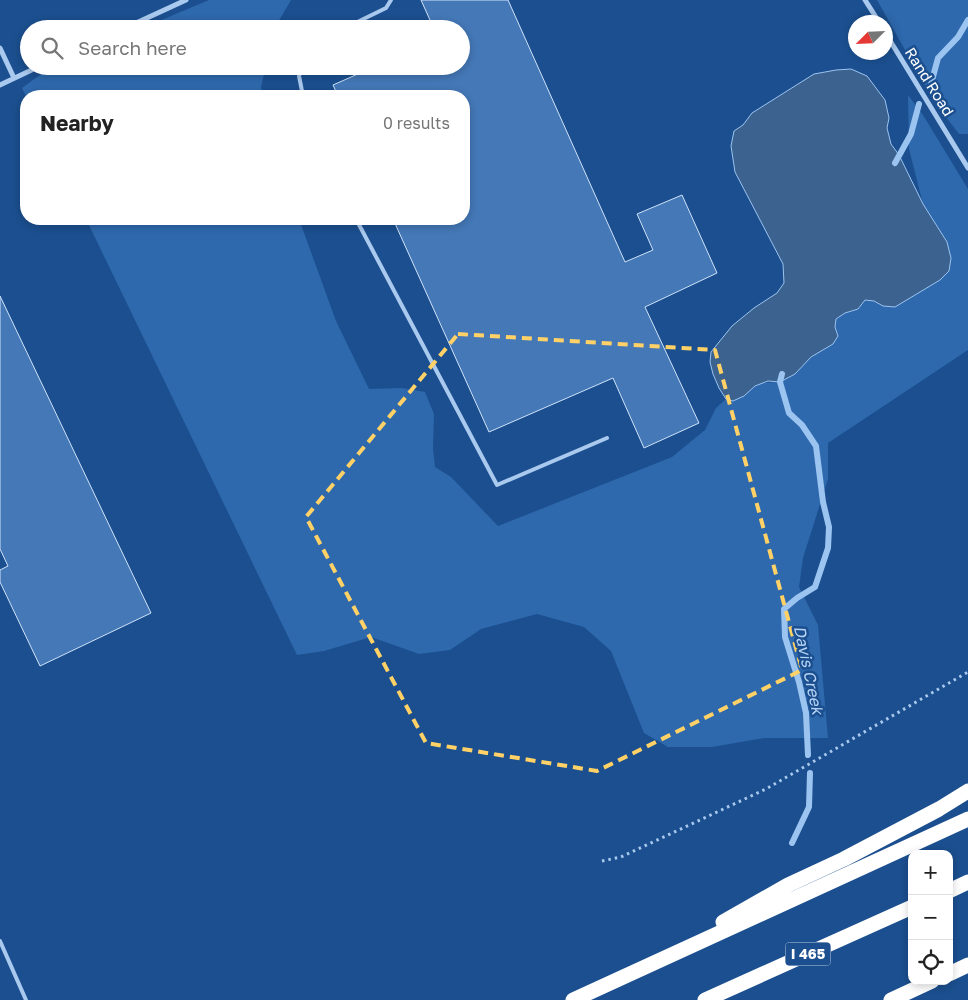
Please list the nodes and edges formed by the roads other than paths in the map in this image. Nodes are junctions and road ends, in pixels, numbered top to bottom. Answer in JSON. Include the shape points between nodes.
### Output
{"nodes":[{"id":1,"x":186,"y":0,"type":"edge"},
{"id":2,"x":391,"y":0,"type":"edge"},
{"id":3,"x":865,"y":0,"type":"edge"},
{"id":4,"x":874,"y":15,"type":"edge"},
{"id":5,"x":143,"y":20,"type":"edge"},
{"id":6,"x":361,"y":20,"type":"edge"},
{"id":7,"x":893,"y":45,"type":"edge"},
{"id":8,"x":0,"y":48,"type":"edge"},
{"id":9,"x":20,"y":75,"type":"edge"},
{"id":10,"x":299,"y":75,"type":"edge"},
{"id":11,"x":14,"y":78,"type":"junction"},
{"id":12,"x":0,"y":85,"type":"edge"},
{"id":13,"x":302,"y":90,"type":"edge"},
{"id":14,"x":968,"y":168,"type":"edge"},
{"id":15,"x":359,"y":225,"type":"edge"},
{"id":16,"x":607,"y":438,"type":"dead end"},
{"id":17,"x":968,"y":791,"type":"edge"},
{"id":18,"x":968,"y":819,"type":"edge"},
{"id":19,"x":968,"y":882,"type":"edge"},
{"id":20,"x":953,"y":889,"type":"edge"},
{"id":21,"x":908,"y":909,"type":"edge"},
{"id":22,"x":0,"y":941,"type":"edge"},
{"id":23,"x":656,"y":961,"type":"junction"},
{"id":24,"x":968,"y":965,"type":"edge"},
{"id":25,"x":953,"y":972,"type":"edge"},
{"id":26,"x":923,"y":985,"type":"edge"},
{"id":27,"x":26,"y":1000,"type":"edge"},
{"id":28,"x":573,"y":1000,"type":"edge"},
{"id":29,"x":705,"y":1000,"type":"edge"},
{"id":30,"x":891,"y":1000,"type":"edge"}],
"edges":[{"from":1,"to":5,"type":"street"},
{"from":2,"to":6,"type":"lane","via":[[386,8]]},
{"from":3,"to":4,"type":"street"},
{"from":7,"to":14,"type":"street","name":"Rand Road"},
{"from":8,"to":11,"type":"street"},
{"from":9,"to":11,"type":"street"},
{"from":10,"to":13,"type":"lane"},
{"from":11,"to":12,"type":"street"},
{"from":15,"to":16,"type":"lane","via":[[497,485]]},
{"from":17,"to":23,"type":"highway","via":[[844,859],[788,885]]},
{"from":18,"to":23,"type":"highway"},
{"from":19,"to":20,"type":"highway"},
{"from":21,"to":29,"type":"highway","number":"I 465"},
{"from":22,"to":27,"type":"lane"},
{"from":23,"to":28,"type":"highway"},
{"from":24,"to":25,"type":"highway"},
{"from":26,"to":30,"type":"highway"}]}
